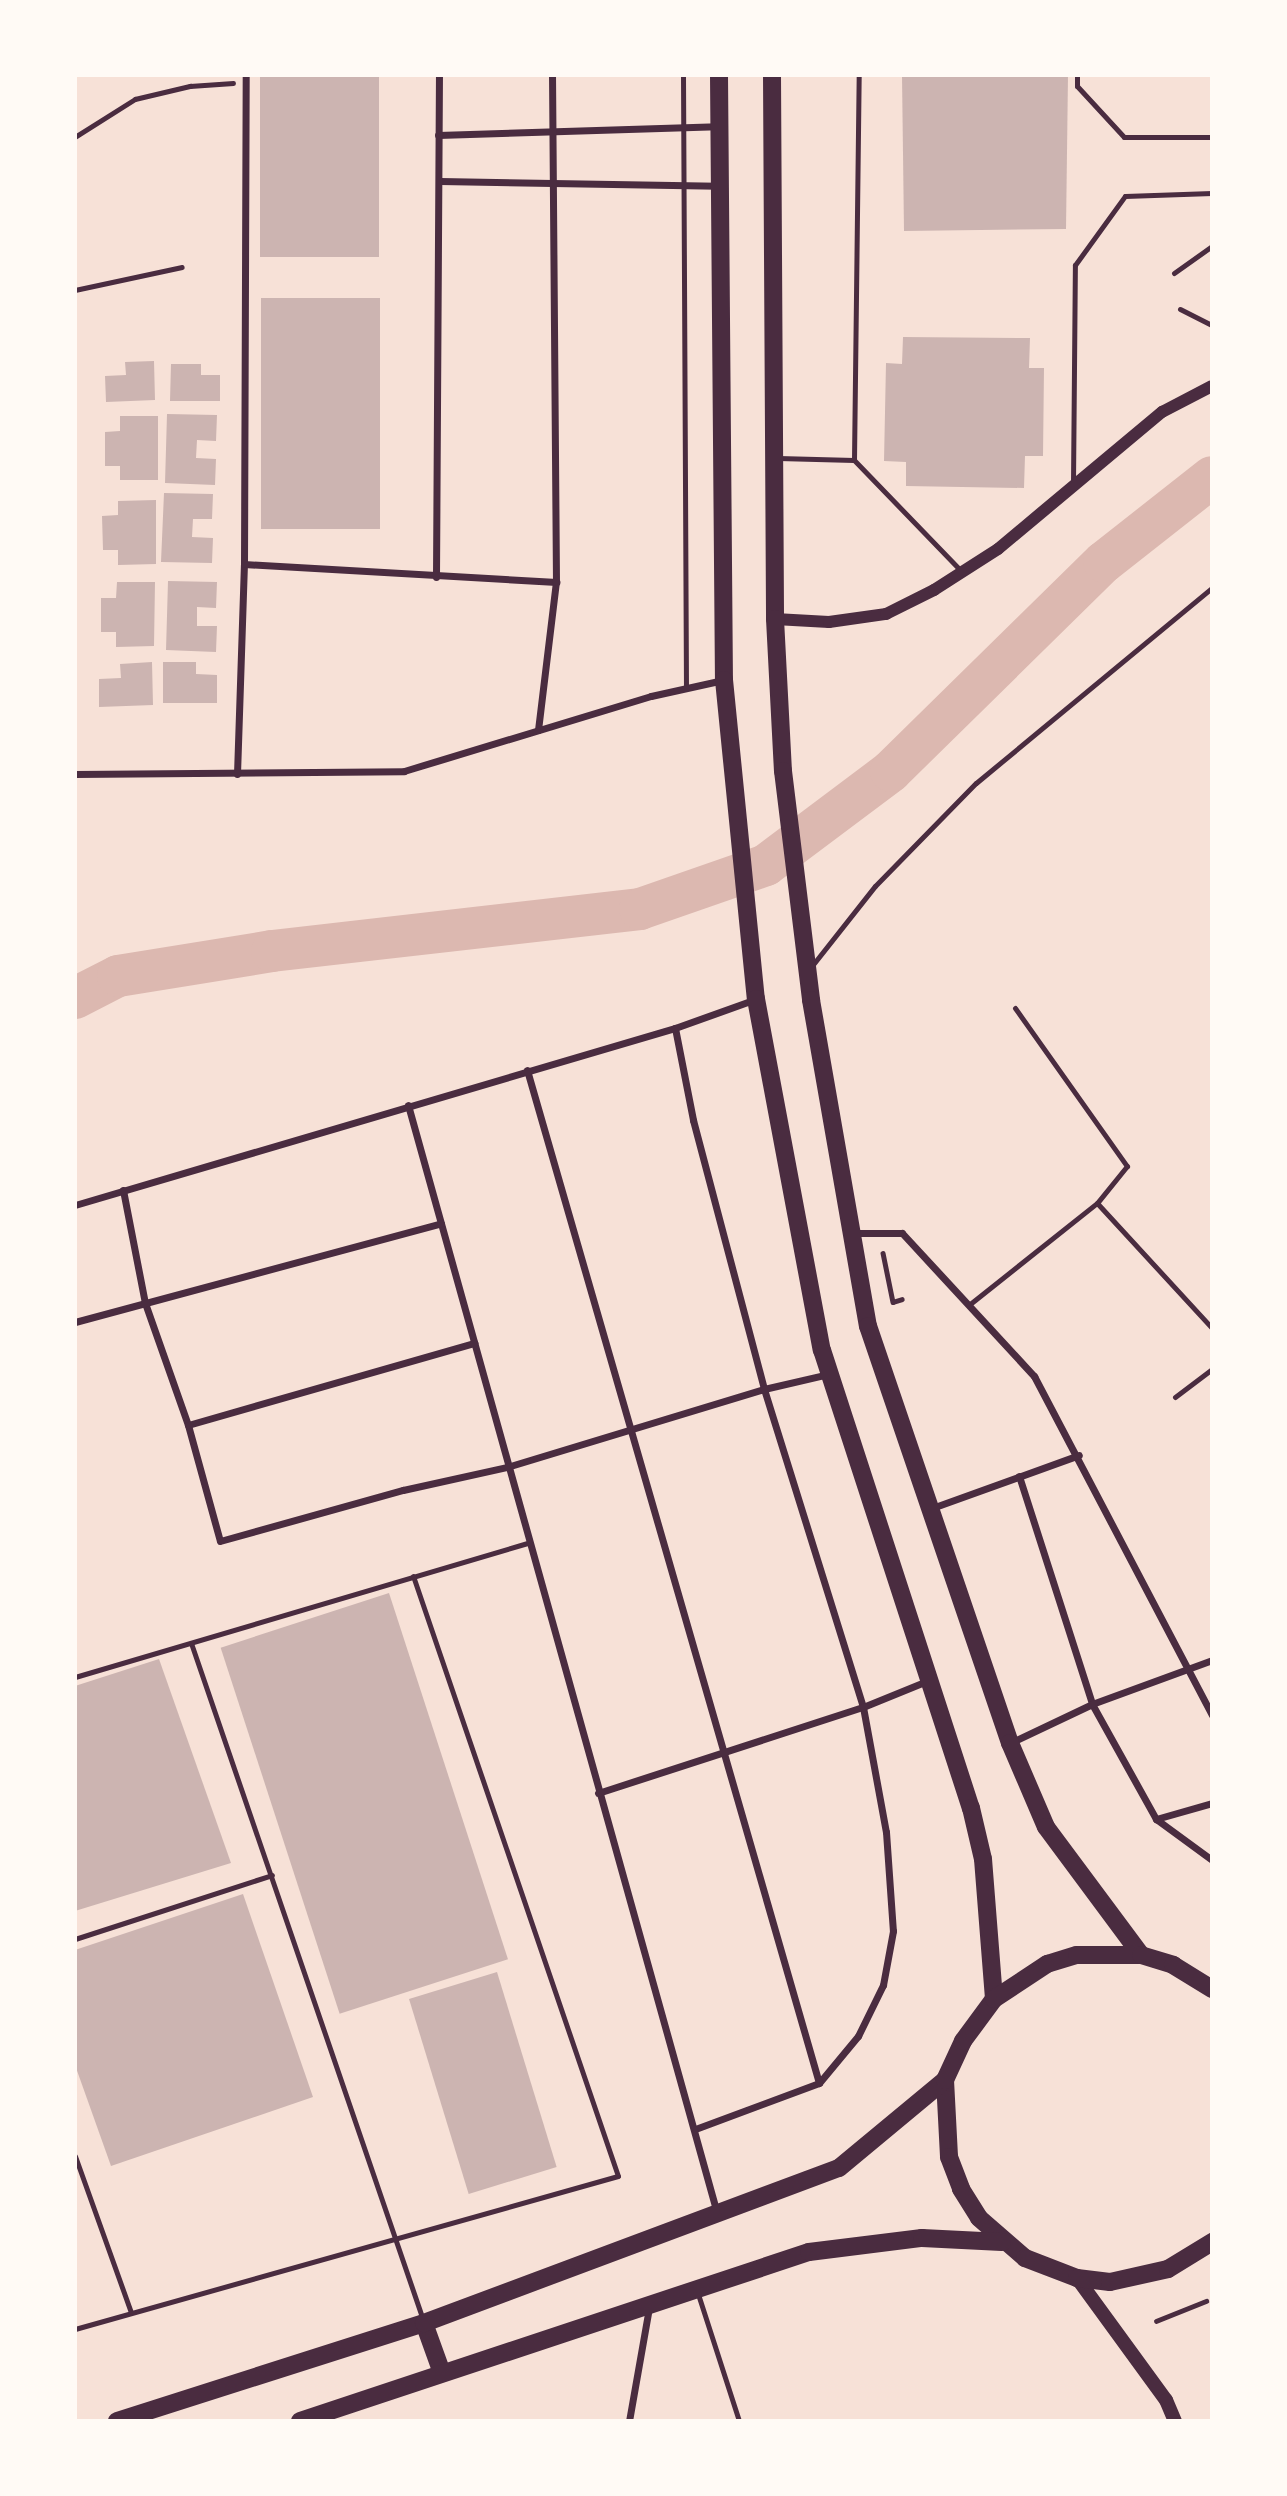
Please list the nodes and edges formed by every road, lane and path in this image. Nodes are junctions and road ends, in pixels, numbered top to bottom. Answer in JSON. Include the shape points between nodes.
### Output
{"nodes":[{"id":1,"x":439,"y":75,"type":"edge"},
{"id":2,"x":552,"y":75,"type":"edge"},
{"id":3,"x":683,"y":75,"type":"edge"},
{"id":4,"x":719,"y":75,"type":"edge"},
{"id":5,"x":772,"y":75,"type":"edge"},
{"id":6,"x":859,"y":75,"type":"edge"},
{"id":7,"x":1077,"y":75,"type":"edge"},
{"id":8,"x":246,"y":79,"type":"edge"},
{"id":9,"x":718,"y":126,"type":"junction"},
{"id":10,"x":684,"y":128,"type":"junction"},
{"id":11,"x":552,"y":134,"type":"junction"},
{"id":12,"x":438,"y":135,"type":"junction"},
{"id":13,"x":75,"y":137,"type":"edge"},
{"id":14,"x":1212,"y":137,"type":"edge"},
{"id":15,"x":440,"y":181,"type":"junction"},
{"id":16,"x":549,"y":183,"type":"junction"},
{"id":17,"x":684,"y":185,"type":"junction"},
{"id":18,"x":718,"y":186,"type":"junction"},
{"id":19,"x":1212,"y":193,"type":"edge"},
{"id":20,"x":1212,"y":246,"type":"edge"},
{"id":21,"x":182,"y":267,"type":"dead end"},
{"id":22,"x":1174,"y":273,"type":"dead end"},
{"id":23,"x":75,"y":290,"type":"edge"},
{"id":24,"x":1180,"y":309,"type":"dead end"},
{"id":25,"x":1212,"y":325,"type":"edge"},
{"id":26,"x":1212,"y":386,"type":"edge"},
{"id":27,"x":778,"y":458,"type":"junction"},
{"id":28,"x":854,"y":460,"type":"junction"},
{"id":29,"x":1073,"y":486,"type":"junction"},
{"id":30,"x":244,"y":564,"type":"junction"},
{"id":31,"x":961,"y":572,"type":"junction"},
{"id":32,"x":436,"y":577,"type":"junction"},
{"id":33,"x":556,"y":582,"type":"junction"},
{"id":34,"x":1212,"y":588,"type":"edge"},
{"id":35,"x":775,"y":619,"type":"junction"},
{"id":36,"x":724,"y":680,"type":"junction"},
{"id":37,"x":686,"y":688,"type":"junction"},
{"id":38,"x":538,"y":730,"type":"junction"},
{"id":39,"x":75,"y":774,"type":"edge"},
{"id":40,"x":237,"y":774,"type":"junction"},
{"id":41,"x":808,"y":970,"type":"junction"},
{"id":42,"x":756,"y":999,"type":"junction"},
{"id":43,"x":1015,"y":1009,"type":"dead end"},
{"id":44,"x":675,"y":1028,"type":"junction"},
{"id":45,"x":527,"y":1070,"type":"junction"},
{"id":46,"x":408,"y":1105,"type":"junction"},
{"id":47,"x":123,"y":1191,"type":"junction"},
{"id":48,"x":1097,"y":1203,"type":"junction"},
{"id":49,"x":75,"y":1205,"type":"edge"},
{"id":50,"x":441,"y":1223,"type":"junction"},
{"id":51,"x":852,"y":1233,"type":"junction"},
{"id":52,"x":883,"y":1253,"type":"dead end"},
{"id":53,"x":902,"y":1299,"type":"dead end"},
{"id":54,"x":145,"y":1303,"type":"junction"},
{"id":55,"x":970,"y":1304,"type":"junction"},
{"id":56,"x":75,"y":1322,"type":"edge"},
{"id":57,"x":1212,"y":1328,"type":"edge"},
{"id":58,"x":474,"y":1343,"type":"junction"},
{"id":59,"x":1212,"y":1370,"type":"edge"},
{"id":60,"x":830,"y":1374,"type":"junction"},
{"id":61,"x":765,"y":1389,"type":"junction"},
{"id":62,"x":1175,"y":1397,"type":"dead end"},
{"id":63,"x":188,"y":1425,"type":"junction"},
{"id":64,"x":634,"y":1429,"type":"junction"},
{"id":65,"x":1079,"y":1455,"type":"junction"},
{"id":66,"x":507,"y":1467,"type":"junction"},
{"id":67,"x":1019,"y":1476,"type":"junction"},
{"id":68,"x":928,"y":1509,"type":"junction"},
{"id":69,"x":527,"y":1543,"type":"junction"},
{"id":70,"x":413,"y":1577,"type":"junction"},
{"id":71,"x":191,"y":1643,"type":"junction"},
{"id":72,"x":1212,"y":1660,"type":"edge"},
{"id":73,"x":1190,"y":1667,"type":"junction"},
{"id":74,"x":75,"y":1677,"type":"edge"},
{"id":75,"x":929,"y":1680,"type":"junction"},
{"id":76,"x":1092,"y":1704,"type":"junction"},
{"id":77,"x":863,"y":1707,"type":"junction"},
{"id":78,"x":1212,"y":1714,"type":"edge"},
{"id":79,"x":1010,"y":1743,"type":"junction"},
{"id":80,"x":725,"y":1753,"type":"junction"},
{"id":81,"x":598,"y":1793,"type":"junction"},
{"id":82,"x":1212,"y":1802,"type":"edge"},
{"id":83,"x":1156,"y":1819,"type":"junction"},
{"id":84,"x":1212,"y":1860,"type":"edge"},
{"id":85,"x":272,"y":1875,"type":"junction"},
{"id":86,"x":75,"y":1939,"type":"edge"},
{"id":87,"x":1141,"y":1955,"type":"junction"},
{"id":88,"x":1212,"y":1989,"type":"edge"},
{"id":89,"x":994,"y":2000,"type":"junction"},
{"id":90,"x":945,"y":2080,"type":"junction"},
{"id":91,"x":819,"y":2083,"type":"junction"},
{"id":92,"x":695,"y":2129,"type":"junction"},
{"id":93,"x":75,"y":2156,"type":"edge"},
{"id":94,"x":717,"y":2214,"type":"junction"},
{"id":95,"x":397,"y":2240,"type":"junction"},
{"id":96,"x":1002,"y":2242,"type":"junction"},
{"id":97,"x":1212,"y":2242,"type":"edge"},
{"id":98,"x":1077,"y":2278,"type":"junction"},
{"id":99,"x":697,"y":2290,"type":"junction"},
{"id":100,"x":1206,"y":2301,"type":"dead end"},
{"id":101,"x":649,"y":2308,"type":"junction"},
{"id":102,"x":131,"y":2312,"type":"junction"},
{"id":103,"x":1156,"y":2321,"type":"dead end"},
{"id":104,"x":424,"y":2323,"type":"junction"},
{"id":105,"x":75,"y":2329,"type":"edge"},
{"id":106,"x":442,"y":2373,"type":"junction"},
{"id":107,"x":117,"y":2421,"type":"edge"},
{"id":108,"x":300,"y":2421,"type":"edge"},
{"id":109,"x":629,"y":2421,"type":"edge"},
{"id":110,"x":739,"y":2421,"type":"edge"},
{"id":111,"x":1175,"y":2421,"type":"edge"}],
"edges":[{"from":1,"to":12,"type":"street"},
{"from":2,"to":11,"type":"street"},
{"from":3,"to":10,"type":"lane"},
{"from":4,"to":9,"type":"main road"},
{"from":5,"to":27,"type":"main road"},
{"from":6,"to":28,"type":"lane"},
{"from":7,"to":14,"type":"lane","via":[[1077,86],[1124,137]]},
{"from":8,"to":13,"type":"path","via":[[135,99]]},
{"from":8,"to":30,"type":"street"},
{"from":9,"to":10,"type":"street"},
{"from":9,"to":18,"type":"main road"},
{"from":10,"to":11,"type":"street"},
{"from":10,"to":17,"type":"lane"},
{"from":11,"to":12,"type":"street"},
{"from":11,"to":16,"type":"street"},
{"from":12,"to":15,"type":"street"},
{"from":15,"to":16,"type":"street"},
{"from":15,"to":32,"type":"street"},
{"from":16,"to":17,"type":"street"},
{"from":16,"to":33,"type":"street"},
{"from":17,"to":18,"type":"street"},
{"from":17,"to":37,"type":"lane"},
{"from":18,"to":36,"type":"main road"},
{"from":19,"to":29,"type":"lane","via":[[1125,196],[1076,265]]},
{"from":20,"to":22,"type":"lane"},
{"from":21,"to":23,"type":"path"},
{"from":24,"to":25,"type":"lane"},
{"from":26,"to":29,"type":"street","via":[[1162,412]]},
{"from":27,"to":28,"type":"lane"},
{"from":27,"to":35,"type":"main road"},
{"from":28,"to":31,"type":"lane"},
{"from":29,"to":31,"type":"street","via":[[998,550]]},
{"from":30,"to":32,"type":"street"},
{"from":30,"to":40,"type":"street"},
{"from":31,"to":35,"type":"street","via":[[886,614],[829,622]]},
{"from":32,"to":33,"type":"street"},
{"from":33,"to":38,"type":"street"},
{"from":34,"to":41,"type":"lane","via":[[976,783],[874,887]]},
{"from":35,"to":41,"type":"main road","via":[[783,771]]},
{"from":36,"to":37,"type":"street"},
{"from":36,"to":42,"type":"main road"},
{"from":37,"to":38,"type":"street"},
{"from":38,"to":40,"type":"street","via":[[404,771]]},
{"from":39,"to":40,"type":"street"},
{"from":41,"to":51,"type":"main road"},
{"from":42,"to":44,"type":"street"},
{"from":42,"to":60,"type":"main road","via":[[800,1249]]},
{"from":43,"to":48,"type":"lane","via":[[1127,1166]]},
{"from":44,"to":45,"type":"street"},
{"from":44,"to":61,"type":"street","via":[[693,1120]]},
{"from":45,"to":46,"type":"street"},
{"from":45,"to":64,"type":"street"},
{"from":46,"to":47,"type":"street"},
{"from":46,"to":50,"type":"street"},
{"from":47,"to":49,"type":"street"},
{"from":47,"to":54,"type":"street"},
{"from":48,"to":55,"type":"lane"},
{"from":48,"to":57,"type":"lane"},
{"from":50,"to":54,"type":"street"},
{"from":50,"to":58,"type":"street"},
{"from":51,"to":55,"type":"street","via":[[902,1233]]},
{"from":51,"to":68,"type":"main road","via":[[868,1326]]},
{"from":52,"to":53,"type":"path","via":[[893,1301]]},
{"from":54,"to":56,"type":"street"},
{"from":54,"to":63,"type":"street"},
{"from":55,"to":65,"type":"street","via":[[1034,1376]]},
{"from":58,"to":63,"type":"street"},
{"from":58,"to":66,"type":"street"},
{"from":59,"to":62,"type":"lane"},
{"from":60,"to":61,"type":"street"},
{"from":60,"to":75,"type":"main road"},
{"from":61,"to":64,"type":"street"},
{"from":61,"to":77,"type":"street"},
{"from":63,"to":66,"type":"street","via":[[220,1541],[402,1490]]},
{"from":64,"to":66,"type":"street"},
{"from":64,"to":80,"type":"street"},
{"from":65,"to":67,"type":"street"},
{"from":65,"to":73,"type":"street"},
{"from":66,"to":69,"type":"street"},
{"from":67,"to":68,"type":"street"},
{"from":67,"to":76,"type":"street"},
{"from":68,"to":79,"type":"main road"},
{"from":69,"to":70,"type":"lane"},
{"from":69,"to":81,"type":"street"},
{"from":70,"to":71,"type":"lane"},
{"from":70,"to":95,"type":"lane","via":[[618,2176]]},
{"from":71,"to":74,"type":"lane"},
{"from":71,"to":85,"type":"lane"},
{"from":72,"to":73,"type":"street"},
{"from":73,"to":76,"type":"street"},
{"from":73,"to":78,"type":"street"},
{"from":75,"to":77,"type":"street"},
{"from":75,"to":89,"type":"main road","via":[[983,1859]]},
{"from":76,"to":79,"type":"street"},
{"from":76,"to":83,"type":"street"},
{"from":77,"to":80,"type":"street"},
{"from":77,"to":91,"type":"street","via":[[886,1832],[893,1931],[883,1985],[858,2036]]},
{"from":79,"to":87,"type":"main road","via":[[1046,1827]]},
{"from":80,"to":81,"type":"street"},
{"from":80,"to":91,"type":"street"},
{"from":81,"to":92,"type":"street"},
{"from":82,"to":83,"type":"street"},
{"from":83,"to":84,"type":"street"},
{"from":85,"to":86,"type":"lane"},
{"from":85,"to":95,"type":"lane"},
{"from":87,"to":88,"type":"main road","via":[[1173,1965]]},
{"from":87,"to":89,"type":"main road","via":[[1109,1952],[1067,1958],[1018,1979]]},
{"from":89,"to":90,"type":"main road","via":[[963,2041]]},
{"from":90,"to":94,"type":"main road","via":[[839,2168]]},
{"from":90,"to":96,"type":"main road","via":[[949,2157],[967,2199]]},
{"from":91,"to":92,"type":"street"},
{"from":92,"to":94,"type":"street"},
{"from":93,"to":102,"type":"lane"},
{"from":94,"to":104,"type":"main road"},
{"from":95,"to":102,"type":"lane"},
{"from":95,"to":104,"type":"lane"},
{"from":96,"to":98,"type":"main road","via":[[1038,2264]]},
{"from":96,"to":99,"type":"main road","via":[[922,2238],[809,2252]]},
{"from":97,"to":98,"type":"main road","via":[[1168,2269],[1137,2278]]},
{"from":98,"to":111,"type":"main road","via":[[1166,2400]]},
{"from":99,"to":101,"type":"main road"},
{"from":99,"to":110,"type":"lane"},
{"from":100,"to":103,"type":"path"},
{"from":101,"to":106,"type":"main road"},
{"from":101,"to":109,"type":"street"},
{"from":102,"to":105,"type":"lane"},
{"from":104,"to":106,"type":"main road"},
{"from":104,"to":107,"type":"main road"},
{"from":106,"to":108,"type":"main road"}]}
